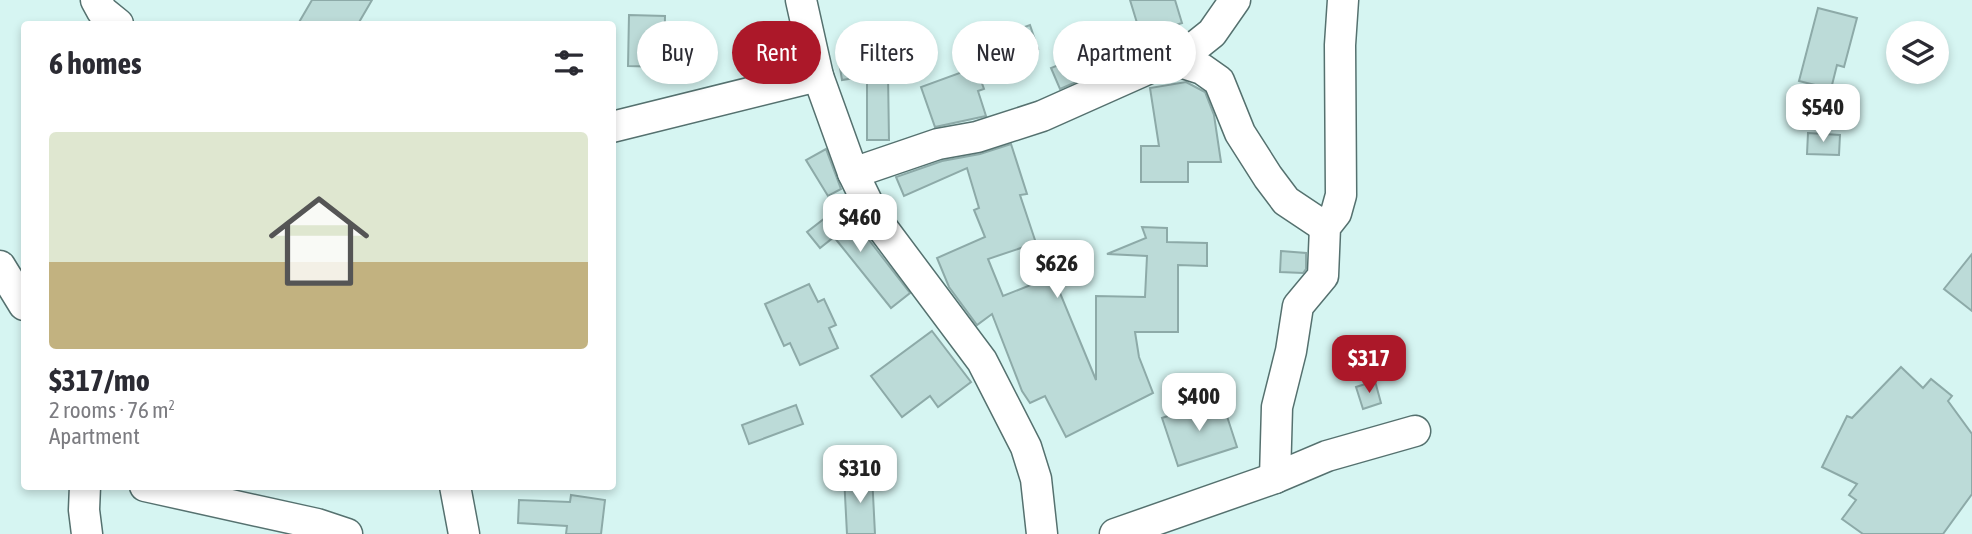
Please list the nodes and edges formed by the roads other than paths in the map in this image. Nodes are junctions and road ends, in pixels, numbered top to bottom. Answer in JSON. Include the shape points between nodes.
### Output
{"nodes":[{"id":1,"x":96,"y":0,"type":"edge"},
{"id":2,"x":801,"y":0,"type":"edge"},
{"id":3,"x":1235,"y":0,"type":"edge"},
{"id":4,"x":1343,"y":0,"type":"edge"},
{"id":5,"x":115,"y":21,"type":"edge"},
{"id":6,"x":806,"y":21,"type":"edge"},
{"id":7,"x":1196,"y":46,"type":"edge"},
{"id":8,"x":1196,"y":67,"type":"edge"},
{"id":9,"x":786,"y":84,"type":"edge"},
{"id":10,"x":821,"y":84,"type":"edge"},
{"id":11,"x":1114,"y":84,"type":"edge"},
{"id":12,"x":616,"y":126,"type":"edge"},
{"id":13,"x":853,"y":173,"type":"junction"},
{"id":14,"x":1325,"y":227,"type":"junction"},
{"id":15,"x":0,"y":266,"type":"edge"},
{"id":16,"x":21,"y":299,"type":"edge"},
{"id":17,"x":1415,"y":431,"type":"dead end"},
{"id":18,"x":1275,"y":478,"type":"junction"},
{"id":19,"x":85,"y":490,"type":"edge"},
{"id":20,"x":163,"y":490,"type":"edge"},
{"id":21,"x":457,"y":490,"type":"edge"},
{"id":22,"x":88,"y":534,"type":"edge"},
{"id":23,"x":347,"y":534,"type":"edge"},
{"id":24,"x":464,"y":534,"type":"edge"},
{"id":25,"x":1042,"y":534,"type":"edge"},
{"id":26,"x":1115,"y":534,"type":"edge"}],
"edges":[{"from":1,"to":5,"type":"street"},
{"from":2,"to":6,"type":"street"},
{"from":3,"to":7,"type":"street","via":[[1213,33]]},
{"from":4,"to":14,"type":"street","via":[[1342,195]]},
{"from":8,"to":14,"type":"street","via":[[1219,81],[1240,133],[1286,201]]},
{"from":9,"to":12,"type":"street"},
{"from":10,"to":13,"type":"street"},
{"from":11,"to":13,"type":"street","via":[[1042,116]]},
{"from":13,"to":25,"type":"street","via":[[882,227],[982,361],[1026,447],[1036,479]]},
{"from":14,"to":18,"type":"street","via":[[1323,276],[1298,306],[1277,407]]},
{"from":15,"to":16,"type":"street"},
{"from":17,"to":18,"type":"street","via":[[1327,456]]},
{"from":18,"to":26,"type":"street"},
{"from":19,"to":22,"type":"street"},
{"from":20,"to":23,"type":"street"},
{"from":21,"to":24,"type":"street"}]}
